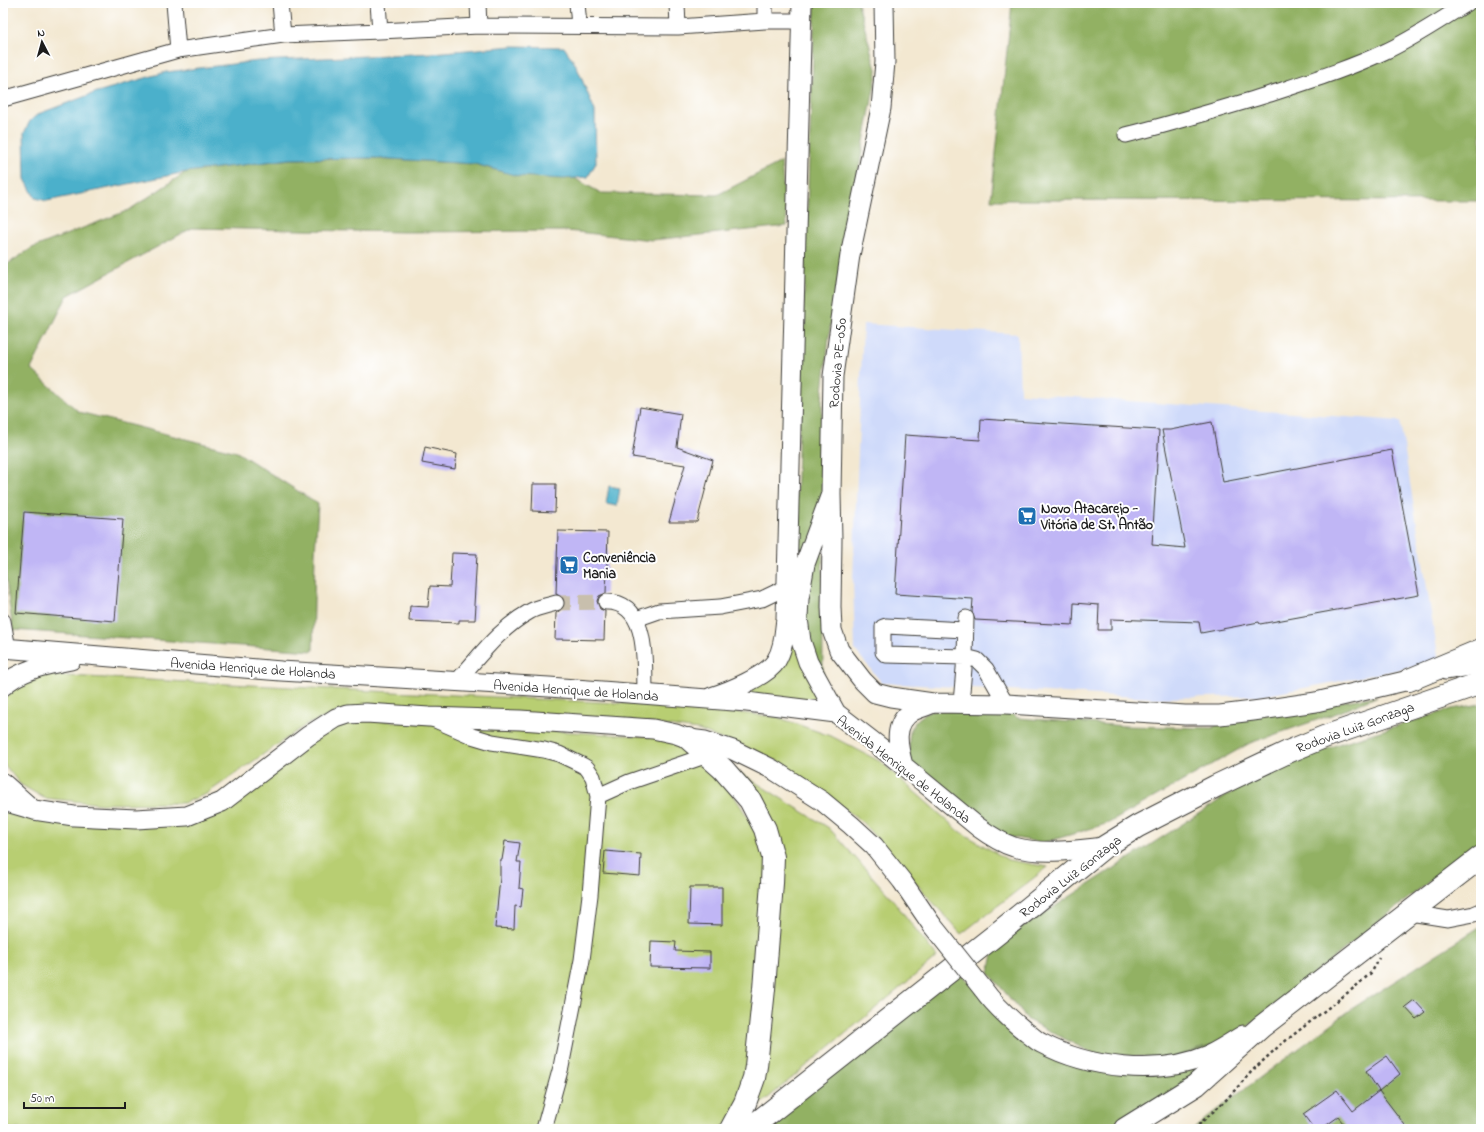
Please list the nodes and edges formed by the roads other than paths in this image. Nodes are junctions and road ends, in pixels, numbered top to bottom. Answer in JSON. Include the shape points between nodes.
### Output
{"nodes":[{"id":1,"x":174,"y":3,"type":"edge"},
{"id":2,"x":280,"y":3,"type":"edge"},
{"id":3,"x":378,"y":3,"type":"edge"},
{"id":4,"x":478,"y":3,"type":"edge"},
{"id":5,"x":577,"y":3,"type":"edge"},
{"id":6,"x":677,"y":3,"type":"edge"},
{"id":7,"x":765,"y":3,"type":"edge"},
{"id":8,"x":1468,"y":3,"type":"edge"},
{"id":9,"x":884,"y":5,"type":"edge"},
{"id":10,"x":802,"y":9,"type":"edge"},
{"id":11,"x":1444,"y":10,"type":"edge"},
{"id":12,"x":765,"y":21,"type":"junction"},
{"id":13,"x":479,"y":26,"type":"junction"},
{"id":14,"x":579,"y":26,"type":"junction"},
{"id":15,"x":678,"y":27,"type":"junction"},
{"id":16,"x":380,"y":32,"type":"junction"},
{"id":17,"x":283,"y":34,"type":"junction"},
{"id":18,"x":178,"y":50,"type":"junction"},
{"id":19,"x":3,"y":99,"type":"edge"},
{"id":20,"x":1126,"y":135,"type":"dead end"},
{"id":21,"x":831,"y":494,"type":"junction"},
{"id":22,"x":787,"y":587,"type":"junction"},
{"id":23,"x":606,"y":602,"type":"tunnel mouth"},
{"id":24,"x":556,"y":603,"type":"tunnel mouth"},
{"id":25,"x":636,"y":619,"type":"junction"},
{"id":26,"x":3,"y":621,"type":"edge"},
{"id":27,"x":6,"y":649,"type":"edge"},
{"id":28,"x":1481,"y":650,"type":"edge"},
{"id":29,"x":90,"y":656,"type":"junction"},
{"id":30,"x":965,"y":657,"type":"junction"},
{"id":31,"x":1481,"y":666,"type":"edge"},
{"id":32,"x":1409,"y":680,"type":"junction"},
{"id":33,"x":457,"y":681,"type":"junction"},
{"id":34,"x":3,"y":686,"type":"edge"},
{"id":35,"x":1477,"y":686,"type":"edge"},
{"id":36,"x":645,"y":695,"type":"junction"},
{"id":37,"x":702,"y":699,"type":"junction"},
{"id":38,"x":933,"y":703,"type":"junction"},
{"id":39,"x":961,"y":703,"type":"junction"},
{"id":40,"x":1006,"y":704,"type":"junction"},
{"id":41,"x":836,"y":714,"type":"junction"},
{"id":42,"x":429,"y":717,"type":"junction"},
{"id":43,"x":689,"y":739,"type":"junction"},
{"id":44,"x":708,"y":754,"type":"junction"},
{"id":45,"x":902,"y":765,"type":"junction"},
{"id":46,"x":3,"y":783,"type":"edge"},
{"id":47,"x":598,"y":796,"type":"junction"},
{"id":48,"x":3,"y":801,"type":"edge"},
{"id":49,"x":34,"y":810,"type":"junction"},
{"id":50,"x":1104,"y":847,"type":"junction"},
{"id":51,"x":1481,"y":857,"type":"edge"},
{"id":52,"x":1481,"y":911,"type":"edge"},
{"id":53,"x":1410,"y":913,"type":"junction"},
{"id":54,"x":1261,"y":1027,"type":"junction"},
{"id":55,"x":544,"y":1129,"type":"edge"},
{"id":56,"x":731,"y":1129,"type":"edge"},
{"id":57,"x":749,"y":1129,"type":"edge"},
{"id":58,"x":1125,"y":1129,"type":"edge"}],
"edges":[{"from":1,"to":18,"type":"street"},
{"from":2,"to":17,"type":"street"},
{"from":3,"to":16,"type":"street"},
{"from":4,"to":13,"type":"street"},
{"from":5,"to":14,"type":"street"},
{"from":6,"to":15,"type":"street"},
{"from":7,"to":12,"type":"street"},
{"from":8,"to":11,"type":"street"},
{"from":9,"to":21,"type":"main road","name":"Rodovia PE-050","via":[[885,62],[881,108],[850,255],[833,376]]},
{"from":10,"to":12,"type":"street"},
{"from":10,"to":22,"type":"main road"},
{"from":11,"to":20,"type":"street","via":[[1427,30],[1350,67],[1188,119]]},
{"from":12,"to":15,"type":"street"},
{"from":13,"to":14,"type":"street"},
{"from":13,"to":16,"type":"street"},
{"from":14,"to":15,"type":"street"},
{"from":16,"to":17,"type":"street"},
{"from":17,"to":18,"type":"street"},
{"from":18,"to":19,"type":"street"},
{"from":21,"to":38,"type":"main road","via":[[832,630],[839,650],[875,693]]},
{"from":21,"to":41,"type":"main road","name":"Rodovia PE-050","via":[[805,564],[798,618],[801,641],[808,662]]},
{"from":22,"to":25,"type":"street","via":[[762,598],[736,604],[659,611]]},
{"from":22,"to":37,"type":"main road","via":[[783,642],[775,662],[742,685]]},
{"from":23,"to":25,"type":"street","via":[[621,606]]},
{"from":24,"to":33,"type":"street","via":[[529,612],[510,626]]},
{"from":25,"to":36,"type":"street","via":[[643,645]]},
{"from":26,"to":27,"type":"street"},
{"from":27,"to":29,"type":"main road","name":"Avenida Henrique de Holanda"},
{"from":28,"to":32,"type":"highway"},
{"from":29,"to":33,"type":"main road","name":"Avenida Henrique de Holanda"},
{"from":29,"to":34,"type":"main road","via":[[30,670],[12,678]]},
{"from":30,"to":30,"type":"street","via":[[965,624],[883,627],[883,652],[886,655]]},
{"from":30,"to":39,"type":"street"},
{"from":30,"to":40,"type":"street","via":[[977,660],[986,669]]},
{"from":31,"to":32,"type":"street"},
{"from":32,"to":40,"type":"main road","via":[[1316,702],[1220,715]]},
{"from":33,"to":36,"type":"main road","name":"Avenida Henrique de Holanda"},
{"from":35,"to":50,"type":"highway","name":"Rodovia Luiz Gonzaga","via":[[1356,725],[1290,751],[1138,826]]},
{"from":36,"to":37,"type":"main road","name":"Avenida Henrique de Holanda"},
{"from":37,"to":41,"type":"main road","name":"Avenida Henrique de Holanda","via":[[747,702]]},
{"from":38,"to":39,"type":"main road"},
{"from":38,"to":45,"type":"main road","via":[[912,712],[898,728],[897,743]]},
{"from":39,"to":40,"type":"main road"},
{"from":41,"to":45,"type":"main road","name":"Avenida Henrique de Holanda"},
{"from":42,"to":43,"type":"main road","via":[[653,729]]},
{"from":42,"to":47,"type":"street","via":[[492,742],[544,750],[576,761],[587,768]]},
{"from":42,"to":49,"type":"main road","via":[[366,713],[336,718],[308,736],[222,802],[187,816],[136,819],[74,816]]},
{"from":43,"to":44,"type":"highway"},
{"from":43,"to":54,"type":"main road","bridge":true,"via":[[705,741],[750,757],[822,801],[851,825],[874,846],[983,989],[1007,1016],[1039,1042],[1076,1057],[1110,1066],[1139,1068],[1167,1066],[1209,1055]]},
{"from":44,"to":47,"type":"street","via":[[629,782]]},
{"from":44,"to":56,"type":"highway","via":[[750,800],[765,829],[773,857],[756,1066],[745,1103]]},
{"from":45,"to":50,"type":"main road","name":"Avenida Henrique de Holanda","via":[[978,827],[1013,847],[1040,851],[1072,851]]},
{"from":46,"to":49,"type":"main road"},
{"from":47,"to":55,"type":"street","via":[[582,960],[560,1067]]},
{"from":48,"to":49,"type":"main road"},
{"from":50,"to":57,"type":"highway","name":"Rodovia Luiz Gonzaga"},
{"from":51,"to":53,"type":"highway"},
{"from":52,"to":53,"type":"street","via":[[1448,919]]},
{"from":53,"to":54,"type":"highway"},
{"from":54,"to":58,"type":"highway","via":[[1196,1085]]}]}
